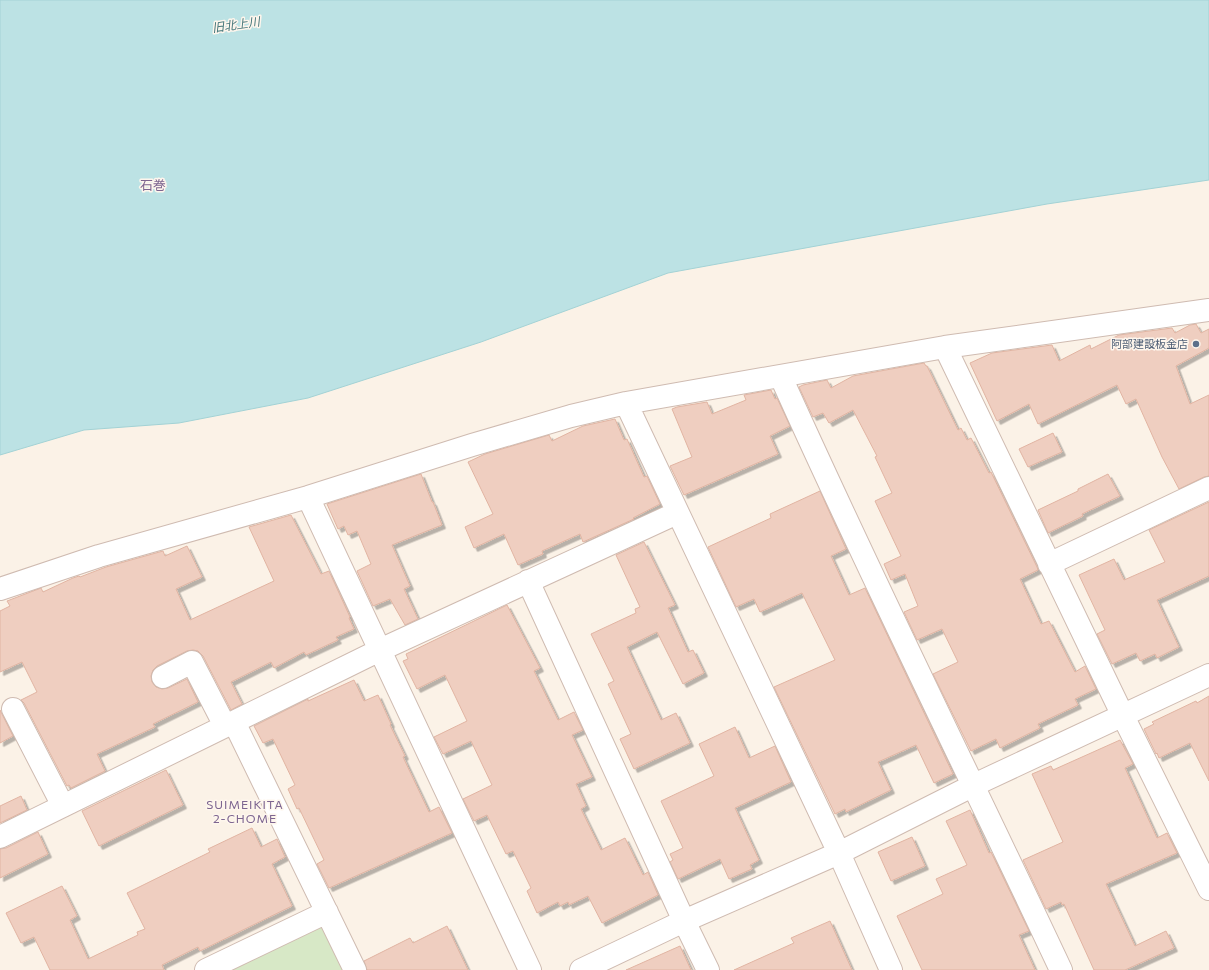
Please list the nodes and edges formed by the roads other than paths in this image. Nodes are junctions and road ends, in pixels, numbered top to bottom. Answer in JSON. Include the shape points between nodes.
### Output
{"nodes":[{"id":1,"x":1209,"y":310,"type":"edge"},
{"id":2,"x":945,"y":347,"type":"junction"},
{"id":3,"x":781,"y":377,"type":"junction"},
{"id":4,"x":626,"y":403,"type":"junction"},
{"id":5,"x":1209,"y":488,"type":"edge"},
{"id":6,"x":308,"y":497,"type":"junction"},
{"id":7,"x":677,"y":513,"type":"junction"},
{"id":8,"x":1050,"y":564,"type":"junction"},
{"id":9,"x":528,"y":581,"type":"junction"},
{"id":10,"x":0,"y":590,"type":"edge"},
{"id":11,"x":380,"y":650,"type":"junction"},
{"id":12,"x":1209,"y":675,"type":"edge"},
{"id":13,"x":163,"y":676,"type":"dead end"},
{"id":14,"x":13,"y":709,"type":"dead end"},
{"id":15,"x":1123,"y":716,"type":"junction"},
{"id":16,"x":229,"y":724,"type":"junction"},
{"id":17,"x":974,"y":786,"type":"junction"},
{"id":18,"x":63,"y":806,"type":"junction"},
{"id":19,"x":0,"y":837,"type":"edge"},
{"id":20,"x":839,"y":853,"type":"junction"},
{"id":21,"x":1209,"y":889,"type":"edge"},
{"id":22,"x":326,"y":912,"type":"junction"},
{"id":23,"x":684,"y":921,"type":"junction"},
{"id":24,"x":206,"y":970,"type":"edge"},
{"id":25,"x":355,"y":970,"type":"edge"},
{"id":26,"x":530,"y":970,"type":"edge"},
{"id":27,"x":581,"y":970,"type":"edge"},
{"id":28,"x":708,"y":970,"type":"edge"},
{"id":29,"x":891,"y":970,"type":"edge"},
{"id":30,"x":1061,"y":970,"type":"edge"}],
"edges":[{"from":1,"to":2,"type":"street"},
{"from":2,"to":3,"type":"street"},
{"from":2,"to":8,"type":"street"},
{"from":3,"to":4,"type":"street"},
{"from":3,"to":17,"type":"street","via":[[837,501]]},
{"from":4,"to":6,"type":"street","via":[[487,440]]},
{"from":4,"to":7,"type":"street"},
{"from":5,"to":8,"type":"street"},
{"from":6,"to":10,"type":"street","via":[[99,556]]},
{"from":6,"to":11,"type":"street"},
{"from":7,"to":9,"type":"street"},
{"from":7,"to":20,"type":"street"},
{"from":8,"to":15,"type":"street"},
{"from":9,"to":11,"type":"street"},
{"from":9,"to":23,"type":"street"},
{"from":11,"to":16,"type":"street"},
{"from":11,"to":26,"type":"street"},
{"from":12,"to":15,"type":"street"},
{"from":13,"to":16,"type":"street","via":[[192,662]]},
{"from":14,"to":18,"type":"street"},
{"from":15,"to":17,"type":"street"},
{"from":15,"to":21,"type":"street"},
{"from":16,"to":18,"type":"street"},
{"from":16,"to":22,"type":"street"},
{"from":17,"to":20,"type":"street"},
{"from":17,"to":30,"type":"street"},
{"from":18,"to":19,"type":"street"},
{"from":20,"to":23,"type":"street"},
{"from":20,"to":29,"type":"street"},
{"from":22,"to":24,"type":"street"},
{"from":22,"to":25,"type":"street"},
{"from":23,"to":27,"type":"street"},
{"from":23,"to":28,"type":"street"}]}
